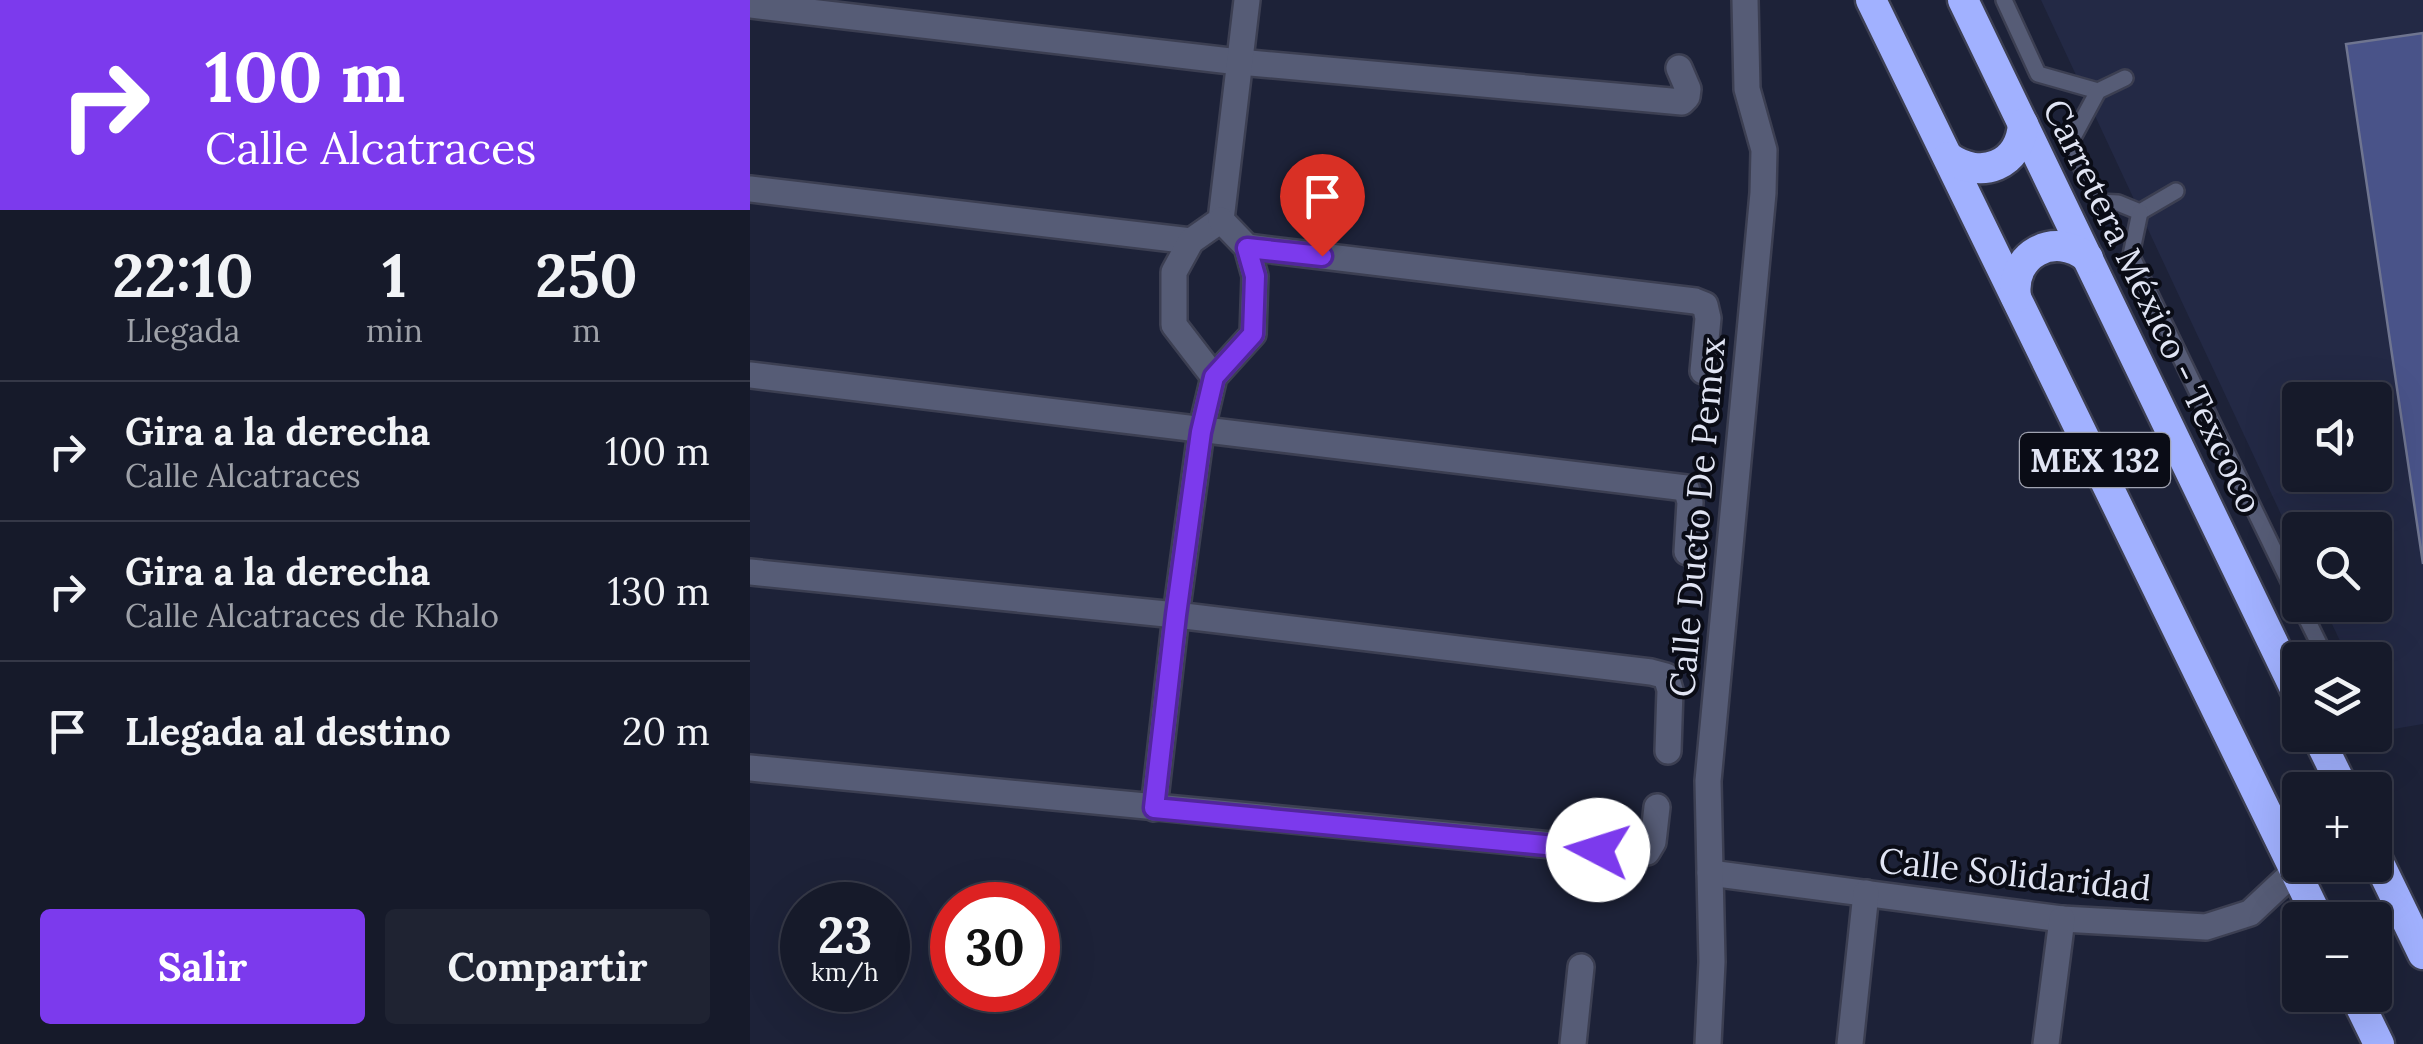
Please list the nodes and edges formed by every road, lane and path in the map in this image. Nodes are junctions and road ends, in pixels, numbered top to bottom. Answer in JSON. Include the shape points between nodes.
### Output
{"nodes":[{"id":1,"x":1248,"y":0,"type":"edge"},
{"id":2,"x":1745,"y":0,"type":"edge"},
{"id":3,"x":1964,"y":0,"type":"edge"},
{"id":4,"x":2004,"y":0,"type":"edge"},
{"id":5,"x":750,"y":4,"type":"edge"},
{"id":6,"x":1871,"y":5,"type":"edge"},
{"id":7,"x":1239,"y":62,"type":"junction"},
{"id":8,"x":1678,"y":68,"type":"dead end"},
{"id":9,"x":2126,"y":78,"type":"dead end"},
{"id":10,"x":2098,"y":90,"type":"junction"},
{"id":11,"x":2023,"y":124,"type":"junction"},
{"id":12,"x":1948,"y":158,"type":"junction"},
{"id":13,"x":2084,"y":173,"type":"junction"},
{"id":14,"x":2054,"y":187,"type":"junction"},
{"id":15,"x":750,"y":189,"type":"edge"},
{"id":16,"x":2176,"y":191,"type":"dead end"},
{"id":17,"x":2140,"y":212,"type":"junction"},
{"id":18,"x":1221,"y":220,"type":"junction"},
{"id":19,"x":1191,"y":241,"type":"junction"},
{"id":20,"x":1247,"y":248,"type":"junction"},
{"id":21,"x":2088,"y":258,"type":"junction"},
{"id":22,"x":2016,"y":298,"type":"junction"},
{"id":23,"x":1703,"y":372,"type":"dead end"},
{"id":24,"x":750,"y":376,"type":"edge"},
{"id":25,"x":1214,"y":377,"type":"junction"},
{"id":26,"x":1201,"y":432,"type":"junction"},
{"id":27,"x":1688,"y":552,"type":"dead end"},
{"id":28,"x":2282,"y":568,"type":"edge"},
{"id":29,"x":750,"y":572,"type":"edge"},
{"id":30,"x":1176,"y":615,"type":"junction"},
{"id":31,"x":2282,"y":662,"type":"edge"},
{"id":32,"x":1668,"y":750,"type":"dead end"},
{"id":33,"x":750,"y":768,"type":"edge"},
{"id":34,"x":1657,"y":807,"type":"dead end"},
{"id":35,"x":1154,"y":808,"type":"junction"},
{"id":36,"x":2282,"y":841,"type":"edge"},
{"id":37,"x":1710,"y":873,"type":"junction"},
{"id":38,"x":2283,"y":882,"type":"edge"},
{"id":39,"x":2388,"y":882,"type":"edge"},
{"id":40,"x":1866,"y":893,"type":"junction"},
{"id":41,"x":2062,"y":919,"type":"junction"},
{"id":42,"x":2423,"y":954,"type":"edge"},
{"id":43,"x":1581,"y":967,"type":"dead end"},
{"id":44,"x":2363,"y":1012,"type":"edge"},
{"id":45,"x":1572,"y":1044,"type":"edge"},
{"id":46,"x":1708,"y":1044,"type":"edge"},
{"id":47,"x":1850,"y":1044,"type":"edge"},
{"id":48,"x":2046,"y":1044,"type":"edge"},
{"id":49,"x":2378,"y":1044,"type":"edge"}],
"edges":[{"from":1,"to":7,"type":"street"},
{"from":2,"to":37,"type":"street","name":"Calle Ducto De Pemex","via":[[1746,90],[1764,150],[1763,193],[1708,781]]},
{"from":3,"to":11,"type":"highway","name":"Carretera México - Texcoco","number":"MEX 132"},
{"from":4,"to":10,"type":"lane","via":[[2038,74]]},
{"from":5,"to":7,"type":"street"},
{"from":6,"to":12,"type":"highway","number":"MEX 132"},
{"from":7,"to":8,"type":"street","via":[[1682,102],[1688,89]]},
{"from":7,"to":18,"type":"street"},
{"from":9,"to":10,"type":"lane"},
{"from":10,"to":13,"type":"lane","via":[[2070,143]]},
{"from":11,"to":12,"type":"highway","via":[[2017,148],[1998,165],[1972,170]]},
{"from":11,"to":14,"type":"highway","name":"Carretera México - Texcoco","number":"MEX 132"},
{"from":12,"to":22,"type":"highway","number":"MEX 132"},
{"from":13,"to":14,"type":"lane"},
{"from":13,"to":17,"type":"lane","via":[[2098,202]]},
{"from":14,"to":21,"type":"highway","name":"Carretera México - Texcoco","number":"MEX 132"},
{"from":15,"to":19,"type":"street"},
{"from":16,"to":17,"type":"lane"},
{"from":17,"to":28,"type":"lane","via":[[2131,255]]},
{"from":18,"to":19,"type":"street"},
{"from":18,"to":20,"type":"street"},
{"from":19,"to":25,"type":"street","via":[[1174,272],[1174,325]]},
{"from":20,"to":23,"type":"street","via":[[1695,300],[1705,305],[1708,318]]},
{"from":20,"to":25,"type":"street","via":[[1255,276],[1253,334]]},
{"from":21,"to":22,"type":"highway","via":[[2058,245],[2036,250],[2016,276]]},
{"from":21,"to":31,"type":"highway","name":"Carretera México - Texcoco","number":"MEX 132"},
{"from":22,"to":36,"type":"highway","number":"MEX 132"},
{"from":24,"to":26,"type":"street"},
{"from":25,"to":26,"type":"street"},
{"from":26,"to":27,"type":"street","via":[[1686,488]]},
{"from":26,"to":30,"type":"street"},
{"from":29,"to":30,"type":"street"},
{"from":30,"to":32,"type":"street","via":[[1666,676]]},
{"from":30,"to":35,"type":"street"},
{"from":33,"to":35,"type":"street"},
{"from":34,"to":35,"type":"street","via":[[1653,842],[1648,852],[1635,853]]},
{"from":37,"to":40,"type":"street","name":"Calle Solidaridad"},
{"from":37,"to":46,"type":"street","name":"Calle Ducto De Pemex"},
{"from":38,"to":41,"type":"street","name":"Calle Solidaridad","via":[[2250,913],[2206,927]]},
{"from":39,"to":42,"type":"highway"},
{"from":40,"to":41,"type":"street","name":"Calle Solidaridad"},
{"from":40,"to":47,"type":"street"},
{"from":41,"to":48,"type":"street"},
{"from":43,"to":45,"type":"street"},
{"from":44,"to":49,"type":"highway"}]}
